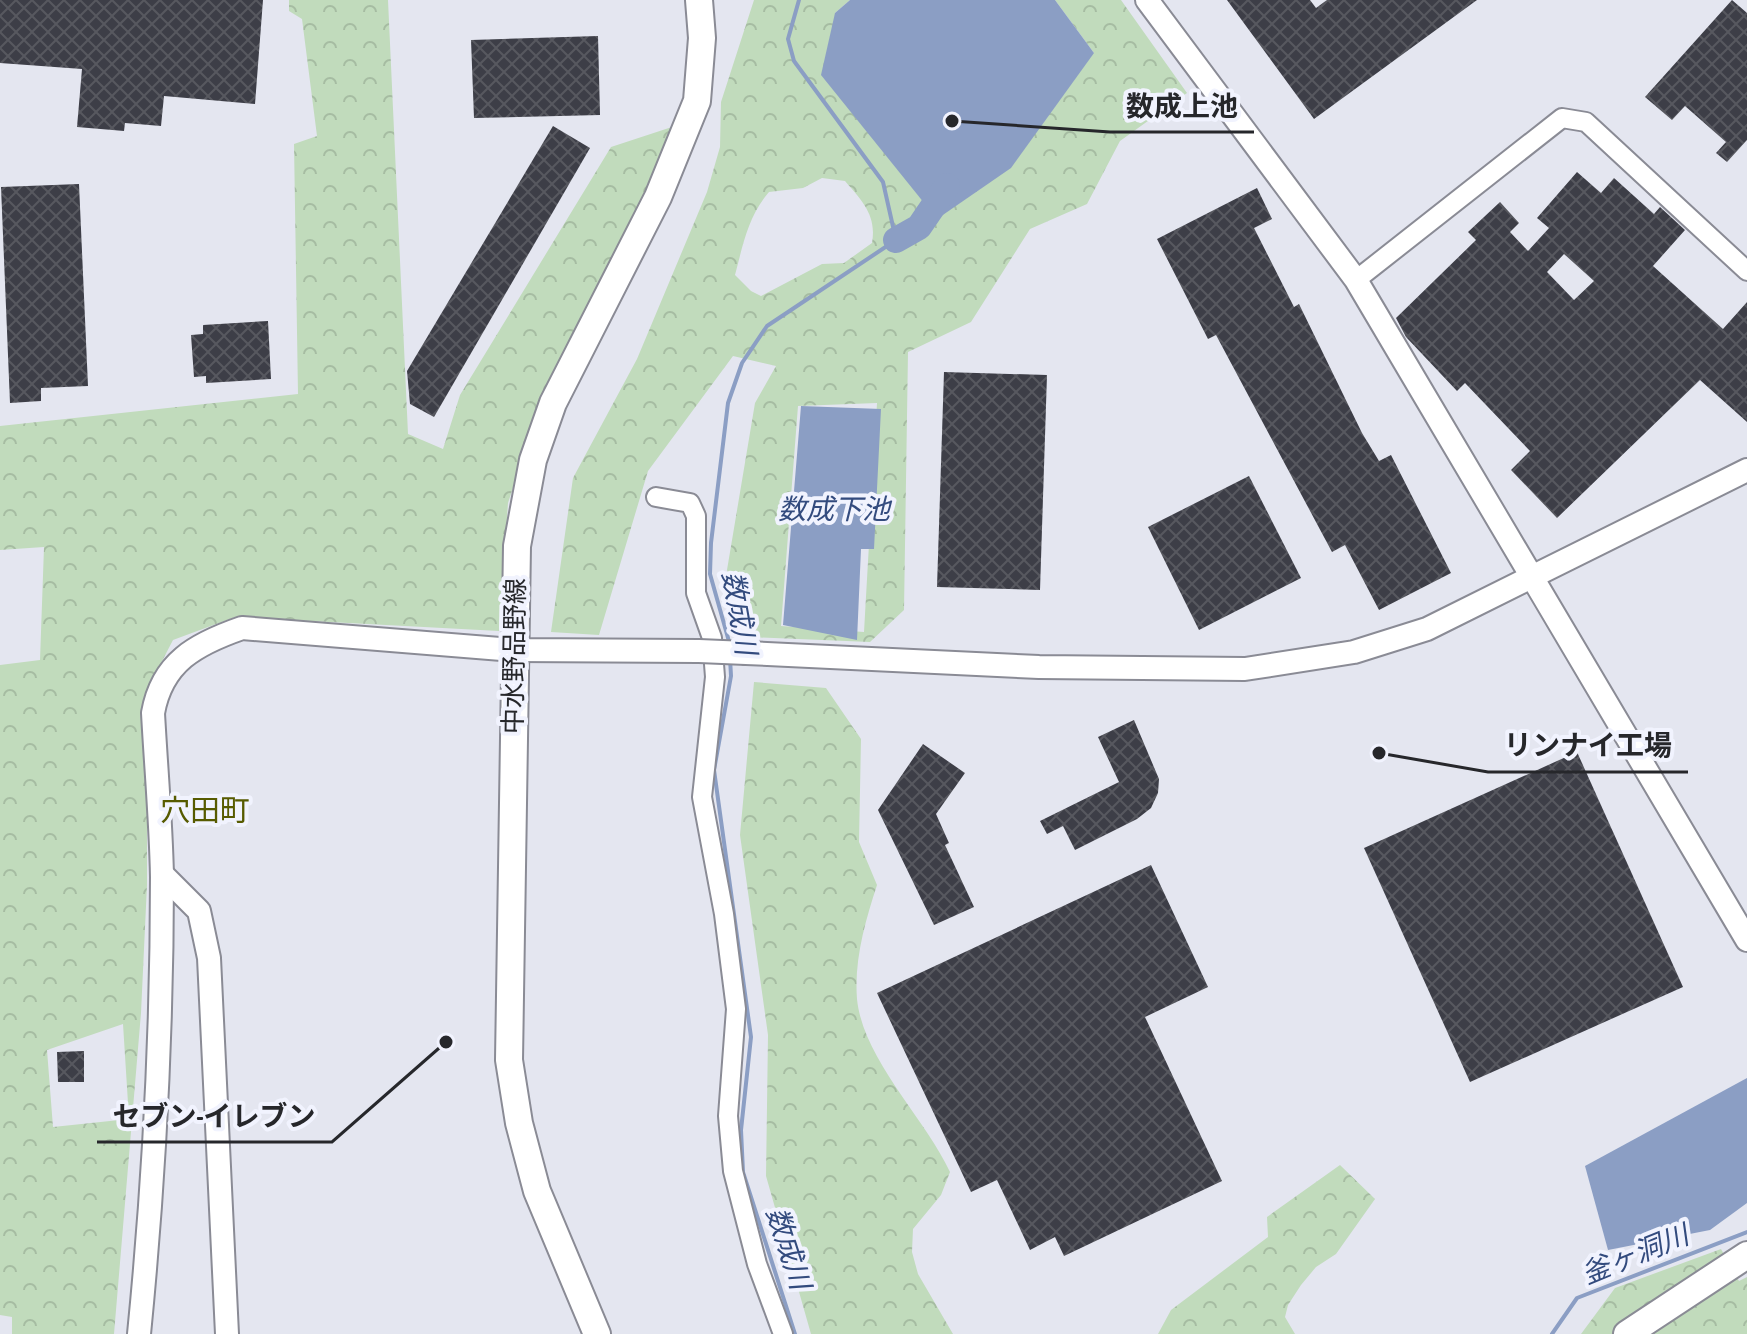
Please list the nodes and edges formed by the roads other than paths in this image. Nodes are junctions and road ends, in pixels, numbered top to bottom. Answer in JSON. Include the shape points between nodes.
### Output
{"nodes":[{"id":1,"x":699,"y":0,"type":"edge"},
{"id":2,"x":1147,"y":0,"type":"edge"},
{"id":3,"x":1747,"y":271,"type":"edge"},
{"id":4,"x":1356,"y":280,"type":"junction"},
{"id":5,"x":1747,"y":470,"type":"edge"},
{"id":6,"x":656,"y":497,"type":"dead end"},
{"id":7,"x":1532,"y":579,"type":"junction"},
{"id":8,"x":514,"y":650,"type":"junction"},
{"id":9,"x":162,"y":874,"type":"junction"},
{"id":10,"x":1747,"y":940,"type":"edge"},
{"id":11,"x":1747,"y":1255,"type":"edge"},
{"id":12,"x":139,"y":1334,"type":"edge"},
{"id":13,"x":227,"y":1334,"type":"edge"},
{"id":14,"x":597,"y":1334,"type":"edge"},
{"id":15,"x":783,"y":1334,"type":"edge"},
{"id":16,"x":1627,"y":1334,"type":"edge"}],
"edges":[{"from":1,"to":8,"type":"main road","name":"中水野品野線","via":[[697,101],[658,197],[553,403],[533,460],[517,546]]},
{"from":2,"to":4,"type":"street"},
{"from":3,"to":4,"type":"street","via":[[1586,122],[1562,118]]},
{"from":4,"to":7,"type":"street"},
{"from":5,"to":7,"type":"street"},
{"from":6,"to":15,"type":"street","via":[[690,503],[696,516],[696,593],[712,638],[715,677],[702,797],[736,1009],[728,1116],[733,1171],[757,1264]]},
{"from":7,"to":8,"type":"street","bridge":true,"via":[[1412,634],[1354,652],[1245,669]]},
{"from":7,"to":10,"type":"street"},
{"from":8,"to":9,"type":"street","via":[[242,628],[185,655],[157,688],[153,713]]},
{"from":8,"to":14,"type":"main road","name":"中水野品野線","via":[[509,1060],[537,1191]]},
{"from":9,"to":12,"type":"street","via":[[148,1250]]},
{"from":9,"to":13,"type":"street","via":[[199,911],[209,958]]},
{"from":11,"to":16,"type":"main road"}]}
